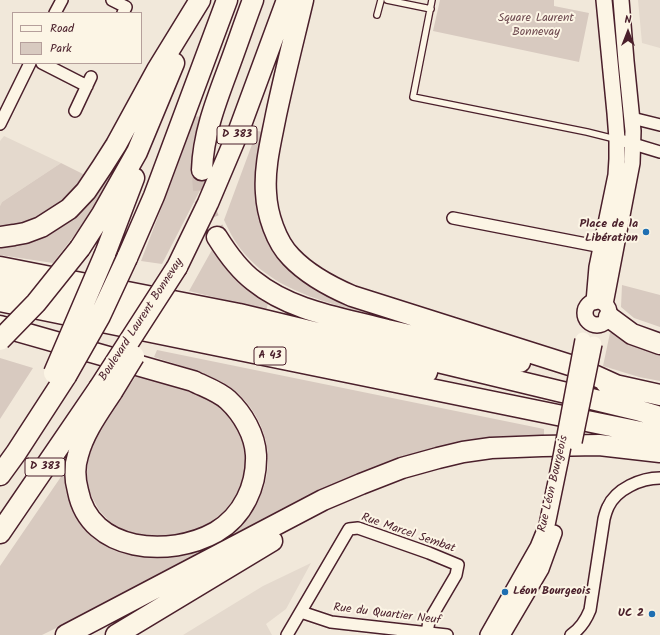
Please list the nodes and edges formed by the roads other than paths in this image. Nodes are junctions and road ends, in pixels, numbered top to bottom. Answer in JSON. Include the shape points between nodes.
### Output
{"nodes":[{"id":1,"x":62,"y":0,"type":"edge"},
{"id":2,"x":112,"y":0,"type":"edge"},
{"id":3,"x":200,"y":0,"type":"edge"},
{"id":4,"x":227,"y":0,"type":"edge"},
{"id":5,"x":253,"y":0,"type":"edge"},
{"id":6,"x":288,"y":0,"type":"edge"},
{"id":7,"x":303,"y":0,"type":"edge"},
{"id":8,"x":381,"y":0,"type":"edge"},
{"id":9,"x":387,"y":0,"type":"edge"},
{"id":10,"x":432,"y":0,"type":"edge"},
{"id":11,"x":604,"y":0,"type":"edge"},
{"id":12,"x":621,"y":0,"type":"edge"},
{"id":13,"x":431,"y":9,"type":"junction"},
{"id":14,"x":56,"y":12,"type":"edge"},
{"id":15,"x":124,"y":12,"type":"edge"},
{"id":16,"x":377,"y":15,"type":"dead end"},
{"id":17,"x":30,"y":64,"type":"edge"},
{"id":18,"x":45,"y":64,"type":"edge"},
{"id":19,"x":75,"y":111,"type":"dead end"},
{"id":20,"x":632,"y":118,"type":"junction"},
{"id":21,"x":0,"y":124,"type":"edge"},
{"id":22,"x":660,"y":125,"type":"edge"},
{"id":23,"x":617,"y":139,"type":"junction"},
{"id":24,"x":634,"y":144,"type":"junction"},
{"id":25,"x":660,"y":152,"type":"edge"},
{"id":26,"x":202,"y":170,"type":"tunnel mouth"},
{"id":27,"x":453,"y":218,"type":"dead end"},
{"id":28,"x":0,"y":237,"type":"edge"},
{"id":29,"x":217,"y":237,"type":"tunnel mouth"},
{"id":30,"x":609,"y":248,"type":"junction"},
{"id":31,"x":0,"y":267,"type":"edge"},
{"id":32,"x":0,"y":286,"type":"edge"},
{"id":33,"x":0,"y":301,"type":"edge"},
{"id":34,"x":599,"y":314,"type":"junction"},
{"id":35,"x":0,"y":326,"type":"edge"},
{"id":36,"x":0,"y":340,"type":"edge"},
{"id":37,"x":660,"y":344,"type":"edge"},
{"id":38,"x":60,"y":375,"type":"junction"},
{"id":39,"x":618,"y":386,"type":"junction"},
{"id":40,"x":106,"y":390,"type":"junction"},
{"id":41,"x":660,"y":395,"type":"edge"},
{"id":42,"x":660,"y":418,"type":"edge"},
{"id":43,"x":660,"y":436,"type":"edge"},
{"id":44,"x":542,"y":446,"type":"junction"},
{"id":45,"x":660,"y":452,"type":"edge"},
{"id":46,"x":565,"y":462,"type":"junction"},
{"id":47,"x":0,"y":474,"type":"edge"},
{"id":48,"x":660,"y":478,"type":"edge"},
{"id":49,"x":0,"y":533,"type":"edge"},
{"id":50,"x":301,"y":612,"type":"junction"},
{"id":51,"x":427,"y":633,"type":"junction"},
{"id":52,"x":66,"y":635,"type":"edge"},
{"id":53,"x":116,"y":635,"type":"edge"},
{"id":54,"x":287,"y":635,"type":"edge"},
{"id":55,"x":448,"y":635,"type":"edge"},
{"id":56,"x":488,"y":635,"type":"edge"},
{"id":57,"x":502,"y":635,"type":"edge"},
{"id":58,"x":571,"y":635,"type":"edge"}],
"edges":[{"from":1,"to":14,"type":"street"},
{"from":2,"to":15,"type":"street","via":[[126,7]]},
{"from":3,"to":28,"type":"highway","via":[[157,70],[116,145],[86,191],[69,209],[41,227],[25,233]]},
{"from":3,"to":36,"type":"highway","bridge":true,"via":[[137,152],[102,214],[80,248],[36,303]]},
{"from":3,"to":38,"type":"highway","bridge":true},
{"from":4,"to":38,"type":"highway","number":"D 383","bridge":true,"via":[[154,196],[128,258],[100,316]]},
{"from":5,"to":26,"type":"highway","via":[[208,127]]},
{"from":6,"to":40,"type":"highway","name":"Boulevard Laurent Bonnevay","number":"D 383","bridge":true,"via":[[239,130],[180,268]]},
{"from":7,"to":39,"type":"highway","via":[[266,170],[267,209],[281,243],[290,256],[306,270],[352,296],[576,367]]},
{"from":8,"to":16,"type":"lane"},
{"from":9,"to":13,"type":"lane"},
{"from":10,"to":13,"type":"lane"},
{"from":11,"to":23,"type":"street"},
{"from":12,"to":20,"type":"street"},
{"from":13,"to":23,"type":"lane","via":[[413,98]]},
{"from":17,"to":21,"type":"street"},
{"from":18,"to":19,"type":"street","via":[[89,81]]},
{"from":20,"to":22,"type":"street"},
{"from":20,"to":24,"type":"street"},
{"from":23,"to":24,"type":"street"},
{"from":23,"to":30,"type":"street"},
{"from":24,"to":25,"type":"street"},
{"from":24,"to":30,"type":"street","via":[[632,163]]},
{"from":27,"to":30,"type":"street"},
{"from":29,"to":39,"type":"highway","via":[[239,268],[254,281],[290,302],[348,320]]},
{"from":30,"to":34,"type":"street","name":"Rue Léon Bourgeois"},
{"from":31,"to":42,"type":"highway","via":[[239,314],[637,410]]},
{"from":32,"to":42,"type":"highway","number":"A 43","via":[[524,390],[636,417]]},
{"from":33,"to":43,"type":"highway","number":"A 43"},
{"from":34,"to":37,"type":"highway","via":[[618,323],[632,334]]},
{"from":34,"to":46,"type":"street","name":"Rue Léon Bourgeois","bridge":true,"via":[[589,342]]},
{"from":35,"to":40,"type":"highway","via":[[193,381],[214,390],[227,400],[246,422],[256,452],[255,478],[246,500],[230,521],[204,537],[165,546],[133,545],[110,536],[97,526],[84,510],[79,497],[76,463],[84,438]]},
{"from":38,"to":47,"type":"highway","number":"D 383","via":[[16,453]]},
{"from":39,"to":41,"type":"highway"},
{"from":40,"to":49,"type":"highway","name":"Boulevard Laurent Bonnevay","number":"D 383"},
{"from":44,"to":45,"type":"highway","via":[[598,446]]},
{"from":44,"to":52,"type":"highway","via":[[463,452],[402,468],[361,484],[323,500]]},
{"from":44,"to":53,"type":"highway","via":[[439,466],[365,493],[276,538]]},
{"from":46,"to":56,"type":"street","name":"Rue Léon Bourgeois","via":[[538,547]]},
{"from":46,"to":57,"type":"street","name":"Rue Léon Bourgeois","via":[[564,494],[556,527],[541,569]]},
{"from":48,"to":58,"type":"street","via":[[647,479],[629,486],[608,506],[590,610],[583,623]]},
{"from":50,"to":51,"type":"street","name":"Rue du Quartier Neuf","via":[[331,622]]},
{"from":50,"to":51,"type":"street","name":"Rue Marcel Sembat","via":[[349,529],[358,528],[458,565],[456,575],[429,621]]},
{"from":50,"to":54,"type":"street","name":"Rue Marcel Sembat"},
{"from":51,"to":55,"type":"street","name":"Rue du Quartier Neuf"}]}
